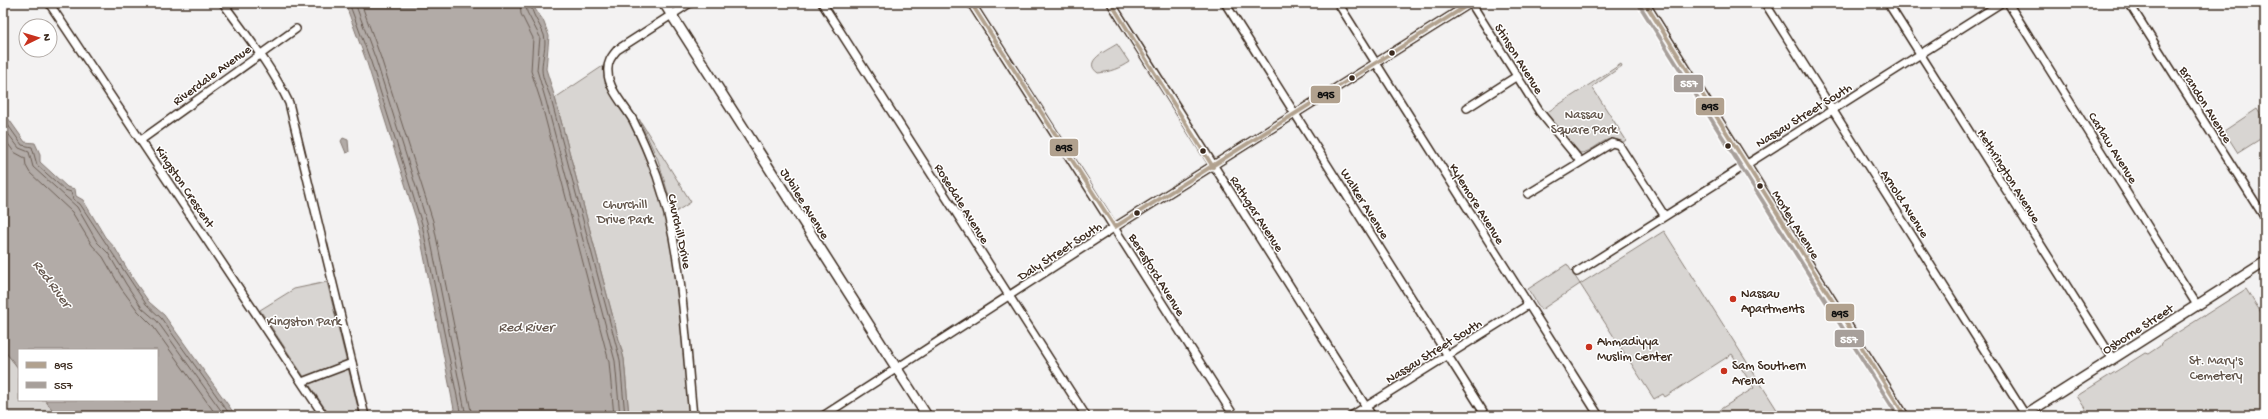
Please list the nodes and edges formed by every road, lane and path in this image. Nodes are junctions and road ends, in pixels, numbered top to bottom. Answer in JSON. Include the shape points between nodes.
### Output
{"nodes":[{"id":1,"x":49,"y":3,"type":"edge"},
{"id":2,"x":222,"y":3,"type":"edge"},
{"id":3,"x":664,"y":3,"type":"edge"},
{"id":4,"x":690,"y":3,"type":"edge"},
{"id":5,"x":822,"y":3,"type":"edge"},
{"id":6,"x":971,"y":3,"type":"edge"},
{"id":7,"x":1111,"y":3,"type":"edge"},
{"id":8,"x":1225,"y":3,"type":"edge"},
{"id":9,"x":1338,"y":3,"type":"edge"},
{"id":10,"x":1471,"y":3,"type":"edge"},
{"id":11,"x":1645,"y":3,"type":"edge"},
{"id":12,"x":1765,"y":3,"type":"edge"},
{"id":13,"x":1888,"y":3,"type":"edge"},
{"id":14,"x":2001,"y":3,"type":"edge"},
{"id":15,"x":2008,"y":3,"type":"edge"},
{"id":16,"x":2129,"y":3,"type":"edge"},
{"id":17,"x":672,"y":15,"type":"junction"},
{"id":18,"x":296,"y":29,"type":"dead end"},
{"id":19,"x":259,"y":54,"type":"junction"},
{"id":20,"x":1921,"y":54,"type":"junction"},
{"id":21,"x":1376,"y":63,"type":"junction"},
{"id":22,"x":1517,"y":76,"type":"junction"},
{"id":23,"x":1467,"y":108,"type":"dead end"},
{"id":24,"x":1832,"y":110,"type":"junction"},
{"id":25,"x":1296,"y":114,"type":"junction"},
{"id":26,"x":141,"y":140,"type":"junction"},
{"id":27,"x":1580,"y":161,"type":"junction"},
{"id":28,"x":1746,"y":165,"type":"junction"},
{"id":29,"x":1213,"y":167,"type":"junction"},
{"id":30,"x":1528,"y":194,"type":"dead end"},
{"id":31,"x":1664,"y":215,"type":"junction"},
{"id":32,"x":2265,"y":218,"type":"edge"},
{"id":33,"x":1115,"y":228,"type":"junction"},
{"id":34,"x":2265,"y":262,"type":"edge"},
{"id":35,"x":1577,"y":272,"type":"dead end"},
{"id":36,"x":1009,"y":297,"type":"junction"},
{"id":37,"x":1528,"y":305,"type":"junction"},
{"id":38,"x":2197,"y":305,"type":"junction"},
{"id":39,"x":1448,"y":354,"type":"junction"},
{"id":40,"x":2113,"y":359,"type":"junction"},
{"id":41,"x":352,"y":363,"type":"junction"},
{"id":42,"x":896,"y":368,"type":"junction"},
{"id":43,"x":302,"y":382,"type":"junction"},
{"id":44,"x":1366,"y":406,"type":"junction"},
{"id":45,"x":324,"y":416,"type":"edge"},
{"id":46,"x":365,"y":416,"type":"edge"},
{"id":47,"x":693,"y":416,"type":"edge"},
{"id":48,"x":823,"y":416,"type":"edge"},
{"id":49,"x":927,"y":416,"type":"edge"},
{"id":50,"x":1086,"y":416,"type":"edge"},
{"id":51,"x":1234,"y":416,"type":"edge"},
{"id":52,"x":1351,"y":416,"type":"edge"},
{"id":53,"x":1372,"y":416,"type":"edge"},
{"id":54,"x":1486,"y":416,"type":"edge"},
{"id":55,"x":1599,"y":416,"type":"edge"},
{"id":56,"x":1905,"y":416,"type":"edge"},
{"id":57,"x":2025,"y":416,"type":"edge"}],
"edges":[{"from":1,"to":26,"type":"street","name":"Kingston Crescent"},
{"from":2,"to":19,"type":"street"},
{"from":3,"to":17,"type":"main road","name":"Jubilee Avenue"},
{"from":4,"to":17,"type":"street"},
{"from":5,"to":36,"type":"street","name":"Rosedale Avenue"},
{"from":6,"to":33,"type":"street","name":"Beresford Avenue"},
{"from":7,"to":29,"type":"street","name":"Rathgar Avenue"},
{"from":8,"to":25,"type":"street","name":"Walker Avenue"},
{"from":9,"to":21,"type":"street","name":"Kylemore Avenue"},
{"from":10,"to":21,"type":"street","name":"Daly Street South"},
{"from":10,"to":22,"type":"street","name":"Stinson Avenue"},
{"from":11,"to":28,"type":"street","name":"Morley Avenue"},
{"from":12,"to":24,"type":"street","name":"Arnold Avenue"},
{"from":13,"to":20,"type":"street","name":"Hethrington Avenue"},
{"from":14,"to":20,"type":"street","name":"Nassau Street South"},
{"from":15,"to":38,"type":"street","name":"Carlaw Avenue"},
{"from":16,"to":32,"type":"street","name":"Brandon Avenue"},
{"from":17,"to":42,"type":"main road","name":"Jubilee Avenue"},
{"from":17,"to":47,"type":"street","name":"Churchill Drive","via":[[617,50],[609,62],[607,73],[648,155],[657,177],[669,222],[679,280]]},
{"from":18,"to":19,"type":"street","name":"Riverdale Avenue"},
{"from":19,"to":26,"type":"street","name":"Riverdale Avenue"},
{"from":19,"to":41,"type":"street","via":[[290,103]]},
{"from":20,"to":24,"type":"street","name":"Nassau Street South"},
{"from":20,"to":40,"type":"street","name":"Hethrington Avenue"},
{"from":21,"to":25,"type":"street","name":"Daly Street South"},
{"from":21,"to":37,"type":"street","name":"Kylemore Avenue"},
{"from":22,"to":23,"type":"street"},
{"from":22,"to":27,"type":"street","name":"Stinson Avenue","via":[[1539,111]]},
{"from":24,"to":28,"type":"street","name":"Nassau Street South"},
{"from":24,"to":57,"type":"street","name":"Arnold Avenue"},
{"from":25,"to":29,"type":"street","name":"Daly Street South"},
{"from":25,"to":39,"type":"street","name":"Walker Avenue"},
{"from":26,"to":43,"type":"street","name":"Kingston Crescent"},
{"from":27,"to":30,"type":"street"},
{"from":27,"to":31,"type":"street","via":[[1612,143],[1619,145]]},
{"from":28,"to":31,"type":"street","name":"Nassau Street South"},
{"from":28,"to":56,"type":"street","name":"Morley Avenue"},
{"from":29,"to":33,"type":"street","name":"Daly Street South"},
{"from":29,"to":44,"type":"street","name":"Rathgar Avenue"},
{"from":31,"to":35,"type":"street","name":"Nassau Street South"},
{"from":33,"to":36,"type":"street","name":"Daly Street South"},
{"from":33,"to":51,"type":"street","name":"Beresford Avenue"},
{"from":34,"to":38,"type":"main road","name":"Osborne Street"},
{"from":36,"to":42,"type":"street","name":"Daly Street South"},
{"from":36,"to":50,"type":"street","name":"Rosedale Avenue"},
{"from":37,"to":39,"type":"street","name":"Nassau Street South"},
{"from":37,"to":55,"type":"street","name":"Kylemore Avenue"},
{"from":38,"to":40,"type":"main road","name":"Osborne Street"},
{"from":39,"to":44,"type":"street","name":"Nassau Street South"},
{"from":39,"to":54,"type":"street","name":"Walker Avenue"},
{"from":40,"to":57,"type":"main road","name":"Osborne Street"},
{"from":41,"to":43,"type":"street"},
{"from":41,"to":46,"type":"street"},
{"from":42,"to":48,"type":"street","name":"Daly Street South"},
{"from":42,"to":49,"type":"main road","name":"Jubilee Avenue"},
{"from":43,"to":45,"type":"street","name":"Kingston Crescent"},
{"from":44,"to":52,"type":"street","name":"Nassau Street South"},
{"from":44,"to":53,"type":"street","name":"Rathgar Avenue"}]}
